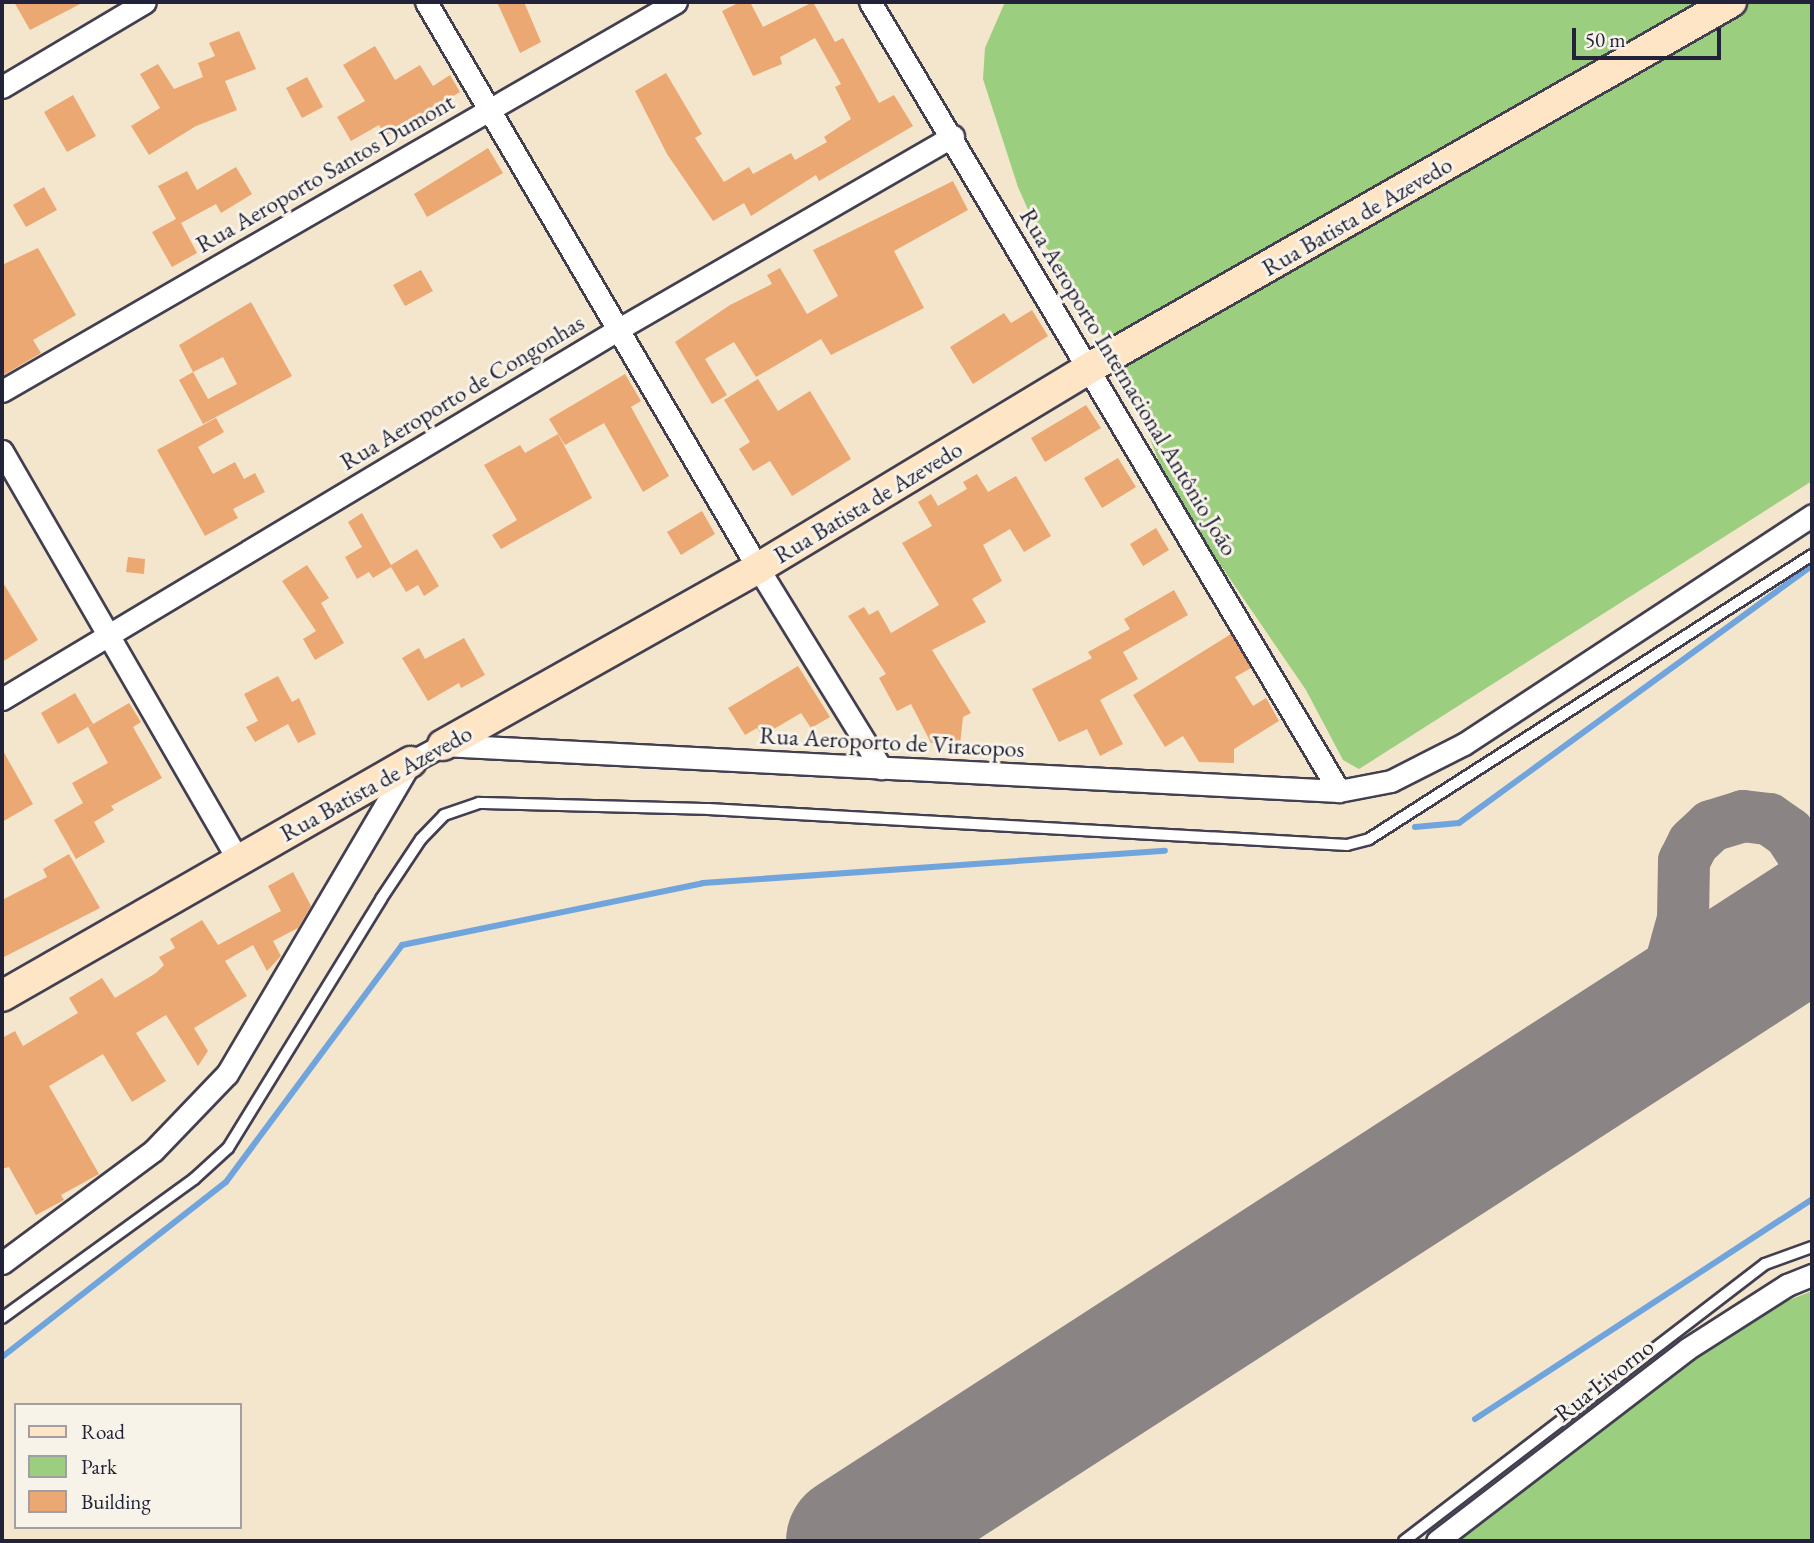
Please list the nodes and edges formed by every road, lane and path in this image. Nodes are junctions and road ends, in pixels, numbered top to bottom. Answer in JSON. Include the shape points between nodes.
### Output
{"nodes":[{"id":1,"x":145,"y":2,"type":"edge"},
{"id":2,"x":426,"y":2,"type":"edge"},
{"id":3,"x":676,"y":2,"type":"edge"},
{"id":4,"x":870,"y":2,"type":"edge"},
{"id":5,"x":1731,"y":2,"type":"edge"},
{"id":6,"x":2,"y":87,"type":"edge"},
{"id":7,"x":486,"y":109,"type":"junction"},
{"id":8,"x":953,"y":136,"type":"junction"},
{"id":9,"x":617,"y":330,"type":"junction"},
{"id":10,"x":1091,"y":367,"type":"junction"},
{"id":11,"x":2,"y":391,"type":"edge"},
{"id":12,"x":2,"y":451,"type":"edge"},
{"id":13,"x":1812,"y":515,"type":"edge"},
{"id":14,"x":1812,"y":555,"type":"edge"},
{"id":15,"x":758,"y":568,"type":"junction"},
{"id":16,"x":108,"y":636,"type":"junction"},
{"id":17,"x":2,"y":699,"type":"edge"},
{"id":18,"x":443,"y":745,"type":"junction"},
{"id":19,"x":411,"y":762,"type":"junction"},
{"id":20,"x":881,"y":768,"type":"junction"},
{"id":21,"x":1339,"y":791,"type":"junction"},
{"id":22,"x":238,"y":860,"type":"junction"},
{"id":23,"x":2,"y":996,"type":"edge"},
{"id":24,"x":1812,"y":1247,"type":"edge"},
{"id":25,"x":2,"y":1263,"type":"edge"},
{"id":26,"x":1812,"y":1275,"type":"edge"},
{"id":27,"x":2,"y":1318,"type":"edge"},
{"id":28,"x":1404,"y":1541,"type":"edge"},
{"id":29,"x":1437,"y":1541,"type":"edge"}],
"edges":[{"from":1,"to":6,"type":"street"},
{"from":2,"to":7,"type":"street"},
{"from":3,"to":7,"type":"street","name":"Rua Aeroporto Santos Dumont"},
{"from":4,"to":8,"type":"street","name":"Rua Aeroporto Internacional Antônio João"},
{"from":5,"to":10,"type":"street","name":"Rua Batista de Azevedo"},
{"from":7,"to":9,"type":"street"},
{"from":7,"to":11,"type":"street","name":"Rua Aeroporto Santos Dumont"},
{"from":8,"to":9,"type":"street","name":"Rua Aeroporto de Congonhas"},
{"from":8,"to":10,"type":"street","name":"Rua Aeroporto Internacional Antônio João"},
{"from":9,"to":15,"type":"street"},
{"from":9,"to":16,"type":"street","name":"Rua Aeroporto de Congonhas"},
{"from":10,"to":15,"type":"street","name":"Rua Batista de Azevedo"},
{"from":10,"to":21,"type":"street","name":"Rua Aeroporto Internacional Antônio João"},
{"from":12,"to":16,"type":"street"},
{"from":13,"to":21,"type":"street","name":"Rua Aeroporto de Viracopos","via":[[1464,744],[1391,781]]},
{"from":14,"to":27,"type":"lane","via":[[1369,839],[1348,845],[708,809],[479,803],[444,815],[381,899],[228,1148],[194,1179]]},
{"from":15,"to":18,"type":"street","name":"Rua Batista de Azevedo"},
{"from":15,"to":20,"type":"street"},
{"from":16,"to":17,"type":"street","name":"Rua Aeroporto de Congonhas"},
{"from":16,"to":22,"type":"street"},
{"from":18,"to":19,"type":"street","name":"Rua Batista de Azevedo"},
{"from":18,"to":20,"type":"street","name":"Rua Aeroporto de Viracopos"},
{"from":19,"to":22,"type":"street","name":"Rua Batista de Azevedo"},
{"from":19,"to":25,"type":"street","via":[[227,1074],[154,1150]]},
{"from":20,"to":21,"type":"street","name":"Rua Aeroporto de Viracopos"},
{"from":22,"to":23,"type":"street","name":"Rua Batista de Azevedo"},
{"from":24,"to":28,"type":"lane","via":[[1765,1264]]},
{"from":26,"to":29,"type":"street","name":"Rua Livorno","via":[[1787,1285],[1687,1349]]}]}
